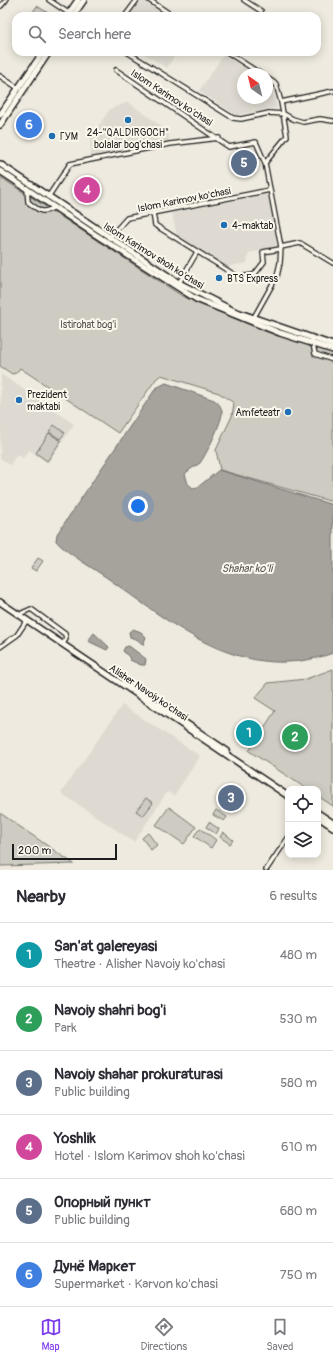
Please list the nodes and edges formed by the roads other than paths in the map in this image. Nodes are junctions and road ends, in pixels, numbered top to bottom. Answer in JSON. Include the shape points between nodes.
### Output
{"nodes":[{"id":1,"x":6,"y":0,"type":"edge"},
{"id":2,"x":49,"y":0,"type":"edge"},
{"id":3,"x":78,"y":0,"type":"edge"},
{"id":4,"x":84,"y":0,"type":"edge"},
{"id":5,"x":137,"y":0,"type":"edge"},
{"id":6,"x":149,"y":0,"type":"edge"},
{"id":7,"x":244,"y":0,"type":"edge"},
{"id":8,"x":0,"y":6,"type":"edge"},
{"id":9,"x":260,"y":11,"type":"dead end"},
{"id":10,"x":66,"y":12,"type":"edge"},
{"id":11,"x":72,"y":12,"type":"edge"},
{"id":12,"x":73,"y":12,"type":"edge"},
{"id":13,"x":128,"y":12,"type":"edge"},
{"id":14,"x":167,"y":12,"type":"edge"},
{"id":15,"x":40,"y":56,"type":"edge"},
{"id":16,"x":46,"y":56,"type":"edge"},
{"id":17,"x":133,"y":56,"type":"edge"},
{"id":18,"x":233,"y":56,"type":"edge"},
{"id":19,"x":252,"y":68,"type":"edge"},
{"id":20,"x":116,"y":70,"type":"dead end"},
{"id":21,"x":0,"y":76,"type":"edge"},
{"id":22,"x":273,"y":82,"type":"edge"},
{"id":23,"x":18,"y":88,"type":"junction"},
{"id":24,"x":333,"y":91,"type":"edge"},
{"id":25,"x":281,"y":102,"type":"junction"},
{"id":26,"x":284,"y":114,"type":"junction"},
{"id":27,"x":0,"y":115,"type":"edge"},
{"id":28,"x":333,"y":121,"type":"edge"},
{"id":29,"x":0,"y":125,"type":"edge"},
{"id":30,"x":219,"y":138,"type":"junction"},
{"id":31,"x":265,"y":163,"type":"junction"},
{"id":32,"x":0,"y":164,"type":"edge"},
{"id":33,"x":0,"y":171,"type":"edge"},
{"id":34,"x":28,"y":186,"type":"junction"},
{"id":35,"x":270,"y":190,"type":"junction"},
{"id":36,"x":48,"y":197,"type":"junction"},
{"id":37,"x":54,"y":207,"type":"junction"},
{"id":38,"x":153,"y":213,"type":"junction"},
{"id":39,"x":109,"y":238,"type":"junction"},
{"id":40,"x":280,"y":248,"type":"junction"},
{"id":41,"x":197,"y":252,"type":"junction"},
{"id":42,"x":333,"y":263,"type":"edge"},
{"id":43,"x":179,"y":283,"type":"junction"},
{"id":44,"x":252,"y":320,"type":"junction"},
{"id":45,"x":312,"y":341,"type":"junction"},
{"id":46,"x":333,"y":345,"type":"edge"},
{"id":47,"x":333,"y":350,"type":"edge"},
{"id":48,"x":333,"y":360,"type":"edge"},
{"id":49,"x":0,"y":598,"type":"edge"},
{"id":50,"x":0,"y":602,"type":"edge"},
{"id":51,"x":24,"y":617,"type":"junction"},
{"id":52,"x":64,"y":642,"type":"junction"},
{"id":53,"x":0,"y":647,"type":"edge"},
{"id":54,"x":80,"y":655,"type":"junction"},
{"id":55,"x":214,"y":744,"type":"junction"},
{"id":56,"x":285,"y":790,"type":"edge"},
{"id":57,"x":285,"y":794,"type":"edge"},
{"id":58,"x":321,"y":815,"type":"edge"},
{"id":59,"x":321,"y":819,"type":"edge"},
{"id":60,"x":333,"y":823,"type":"edge"},
{"id":61,"x":333,"y":827,"type":"edge"},
{"id":62,"x":285,"y":842,"type":"edge"},
{"id":63,"x":266,"y":870,"type":"edge"}],
"edges":[{"from":1,"to":8,"type":"street"},
{"from":2,"to":10,"type":"street"},
{"from":3,"to":11,"type":"main road"},
{"from":4,"to":12,"type":"main road"},
{"from":5,"to":13,"type":"street"},
{"from":6,"to":14,"type":"street"},
{"from":7,"to":9,"type":"street"},
{"from":15,"to":23,"type":"main road"},
{"from":16,"to":29,"type":"main road"},
{"from":17,"to":26,"type":"street","name":"Islom Karimov ko‘chasi","via":[[233,118]]},
{"from":18,"to":19,"type":"street"},
{"from":20,"to":30,"type":"street","name":"Islom Karimov ko‘chasi"},
{"from":21,"to":23,"type":"street"},
{"from":22,"to":25,"type":"street","via":[[276,84]]},
{"from":23,"to":27,"type":"main road"},
{"from":24,"to":25,"type":"street"},
{"from":25,"to":26,"type":"street"},
{"from":26,"to":28,"type":"street","via":[[303,122],[320,119]]},
{"from":26,"to":31,"type":"street","via":[[287,136]]},
{"from":30,"to":31,"type":"street","name":"Islom Karimov ko‘chasi","via":[[229,147],[256,142]]},
{"from":30,"to":36,"type":"street","via":[[170,144],[70,164]]},
{"from":31,"to":35,"type":"street"},
{"from":32,"to":34,"type":"main road","name":"Islom Karimov shoh ko'chasi"},
{"from":33,"to":34,"type":"main road","name":"Islom Karimov shoh ko'chasi"},
{"from":34,"to":36,"type":"main road","name":"Islom Karimov shoh ko'chasi"},
{"from":34,"to":37,"type":"main road","name":"Islom Karimov shoh ko'chasi"},
{"from":34,"to":37,"type":"street","via":[[28,202],[42,212]]},
{"from":35,"to":38,"type":"street","name":"Islom Karimov ko'chasi"},
{"from":35,"to":40,"type":"street"},
{"from":36,"to":39,"type":"main road","name":"Islom Karimov shoh ko'chasi"},
{"from":37,"to":44,"type":"main road","name":"Islom Karimov shoh ko'chasi","via":[[182,291]]},
{"from":38,"to":39,"type":"street","name":"Islom Karimov ko'chasi","via":[[127,218]]},
{"from":38,"to":41,"type":"street","via":[[155,225]]},
{"from":39,"to":43,"type":"main road","name":"Islom Karimov shoh ko'chasi"},
{"from":40,"to":41,"type":"street","via":[[263,252],[264,262],[254,276],[238,277]]},
{"from":40,"to":42,"type":"street","via":[[300,243]]},
{"from":40,"to":44,"type":"street","via":[[280,264],[276,276]]},
{"from":41,"to":43,"type":"street"},
{"from":43,"to":44,"type":"main road","name":"Islom Karimov shoh ko'chasi"},
{"from":44,"to":45,"type":"main road","name":"Islom Karimov shoh ko'chasi"},
{"from":45,"to":46,"type":"main road","name":"Islom Karimov shoh ko'chasi"},
{"from":45,"to":47,"type":"main road","name":"Islom Karimov shoh ko'chasi"},
{"from":45,"to":48,"type":"street","via":[[315,354]]},
{"from":49,"to":51,"type":"main road","name":"Alisher Navoiy ko'chasi"},
{"from":50,"to":51,"type":"main road","name":"Alisher Navoiy ko'chasi"},
{"from":51,"to":52,"type":"main road","name":"Alisher Navoiy ko'chasi"},
{"from":51,"to":52,"type":"street","via":[[31,609],[65,634]]},
{"from":51,"to":53,"type":"street","via":[[17,635]]},
{"from":51,"to":54,"type":"main road","name":"Alisher Navoiy ko'chasi"},
{"from":52,"to":54,"type":"main road","name":"Alisher Navoiy ko'chasi"},
{"from":54,"to":55,"type":"main road","name":"Alisher Navoiy ko'chasi"},
{"from":55,"to":56,"type":"main road","name":"Alisher Navoiy ko'chasi"},
{"from":55,"to":57,"type":"main road","name":"Alisher Navoiy ko'chasi"},
{"from":58,"to":60,"type":"main road"},
{"from":59,"to":61,"type":"main road"},
{"from":62,"to":63,"type":"street"}]}
